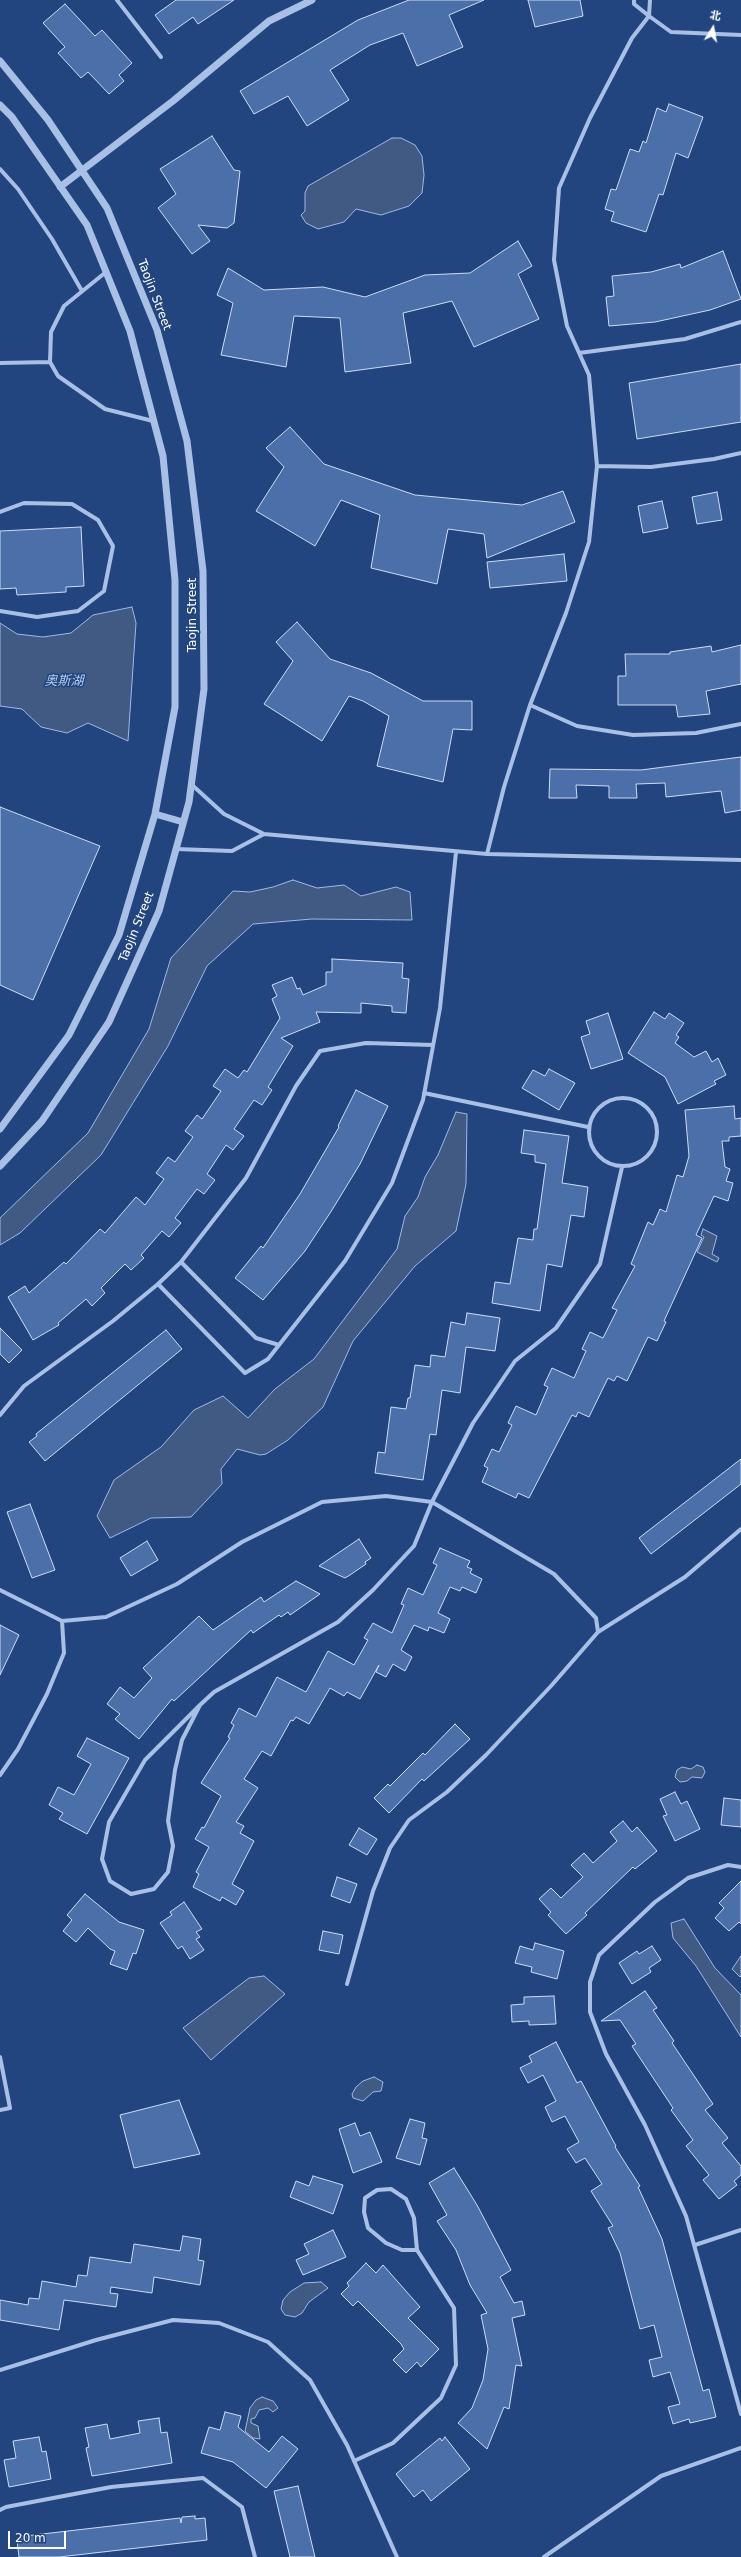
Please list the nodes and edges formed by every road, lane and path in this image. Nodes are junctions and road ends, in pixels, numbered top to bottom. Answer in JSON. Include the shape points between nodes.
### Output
{"nodes":[{"id":1,"x":117,"y":0,"type":"edge"},
{"id":2,"x":312,"y":0,"type":"edge"},
{"id":3,"x":634,"y":0,"type":"edge"},
{"id":4,"x":650,"y":0,"type":"edge"},
{"id":5,"x":649,"y":16,"type":"junction"},
{"id":6,"x":741,"y":35,"type":"edge"},
{"id":7,"x":161,"y":57,"type":"dead end"},
{"id":8,"x":0,"y":61,"type":"edge"},
{"id":9,"x":0,"y":105,"type":"edge"},
{"id":10,"x":0,"y":169,"type":"edge"},
{"id":11,"x":83,"y":172,"type":"junction"},
{"id":12,"x":60,"y":187,"type":"junction"},
{"id":13,"x":106,"y":272,"type":"junction"},
{"id":14,"x":82,"y":291,"type":"junction"},
{"id":15,"x":741,"y":322,"type":"edge"},
{"id":16,"x":579,"y":353,"type":"junction"},
{"id":17,"x":50,"y":362,"type":"junction"},
{"id":18,"x":0,"y":363,"type":"edge"},
{"id":19,"x":152,"y":421,"type":"junction"},
{"id":20,"x":741,"y":453,"type":"edge"},
{"id":21,"x":597,"y":466,"type":"junction"},
{"id":22,"x":0,"y":512,"type":"edge"},
{"id":23,"x":0,"y":611,"type":"edge"},
{"id":24,"x":530,"y":705,"type":"junction"},
{"id":25,"x":741,"y":724,"type":"edge"},
{"id":26,"x":191,"y":784,"type":"junction"},
{"id":27,"x":155,"y":814,"type":"junction"},
{"id":28,"x":183,"y":822,"type":"junction"},
{"id":29,"x":264,"y":834,"type":"junction"},
{"id":30,"x":176,"y":849,"type":"junction"},
{"id":31,"x":456,"y":852,"type":"junction"},
{"id":32,"x":487,"y":854,"type":"junction"},
{"id":33,"x":741,"y":860,"type":"edge"},
{"id":34,"x":433,"y":1045,"type":"junction"},
{"id":35,"x":424,"y":1093,"type":"junction"},
{"id":36,"x":588,"y":1126,"type":"junction"},
{"id":37,"x":0,"y":1129,"type":"edge"},
{"id":38,"x":0,"y":1166,"type":"edge"},
{"id":39,"x":622,"y":1167,"type":"junction"},
{"id":40,"x":181,"y":1262,"type":"junction"},
{"id":41,"x":158,"y":1284,"type":"junction"},
{"id":42,"x":279,"y":1345,"type":"junction"},
{"id":43,"x":0,"y":1415,"type":"edge"},
{"id":44,"x":432,"y":1502,"type":"junction"},
{"id":45,"x":741,"y":1529,"type":"edge"},
{"id":46,"x":0,"y":1590,"type":"edge"},
{"id":47,"x":62,"y":1621,"type":"junction"},
{"id":48,"x":598,"y":1632,"type":"junction"},
{"id":49,"x":200,"y":1705,"type":"junction"},
{"id":50,"x":0,"y":1775,"type":"edge"},
{"id":51,"x":741,"y":1867,"type":"edge"},
{"id":52,"x":347,"y":1984,"type":"dead end"},
{"id":53,"x":0,"y":2057,"type":"edge"},
{"id":54,"x":0,"y":2110,"type":"edge"},
{"id":55,"x":741,"y":2230,"type":"edge"},
{"id":56,"x":695,"y":2245,"type":"junction"},
{"id":57,"x":417,"y":2250,"type":"junction"},
{"id":58,"x":0,"y":2370,"type":"edge"},
{"id":59,"x":741,"y":2414,"type":"edge"},
{"id":60,"x":741,"y":2448,"type":"edge"},
{"id":61,"x":354,"y":2461,"type":"junction"},
{"id":62,"x":0,"y":2510,"type":"edge"},
{"id":63,"x":255,"y":2557,"type":"edge"},
{"id":64,"x":398,"y":2557,"type":"edge"},
{"id":65,"x":544,"y":2557,"type":"edge"}],
"edges":[{"from":1,"to":7,"type":"street"},
{"from":2,"to":11,"type":"street","via":[[269,21]]},
{"from":3,"to":5,"type":"street","via":[[634,4]]},
{"from":4,"to":5,"type":"street"},
{"from":5,"to":6,"type":"street","via":[[671,32]]},
{"from":5,"to":16,"type":"street","via":[[632,38],[590,118],[559,188],[554,260],[567,326]]},
{"from":8,"to":11,"type":"street","name":"Taojin Street","via":[[48,120]]},
{"from":9,"to":12,"type":"street","name":"Taojin Street","via":[[12,117]]},
{"from":10,"to":14,"type":"street","via":[[18,189],[52,239]]},
{"from":11,"to":12,"type":"street"},
{"from":11,"to":26,"type":"street","name":"Taojin Street","via":[[107,208],[157,330],[187,441],[204,572],[204,689]]},
{"from":12,"to":13,"type":"street","name":"Taojin Street","via":[[87,225]]},
{"from":13,"to":14,"type":"street"},
{"from":13,"to":19,"type":"street","name":"Taojin Street","via":[[130,331]]},
{"from":14,"to":17,"type":"street","via":[[64,306],[51,332]]},
{"from":15,"to":16,"type":"street","via":[[686,339]]},
{"from":16,"to":21,"type":"street","via":[[589,375]]},
{"from":17,"to":18,"type":"street"},
{"from":17,"to":19,"type":"street","via":[[58,376],[105,409]]},
{"from":19,"to":27,"type":"street","name":"Taojin Street","via":[[164,456],[175,580],[175,707]]},
{"from":20,"to":21,"type":"street","via":[[651,467]]},
{"from":21,"to":24,"type":"street","via":[[588,542],[566,613]]},
{"from":22,"to":23,"type":"street","via":[[24,503],[72,504],[98,520],[114,546],[104,591],[78,611],[37,617]]},
{"from":24,"to":25,"type":"street","via":[[577,726],[633,734],[696,733]]},
{"from":24,"to":32,"type":"street","via":[[504,787]]},
{"from":26,"to":28,"type":"street","name":"Taojin Street"},
{"from":26,"to":29,"type":"street","via":[[224,814]]},
{"from":27,"to":28,"type":"street"},
{"from":27,"to":37,"type":"street","name":"Taojin Street","via":[[119,935],[69,1035]]},
{"from":28,"to":30,"type":"street","name":"Taojin Street"},
{"from":29,"to":30,"type":"street","via":[[232,851]]},
{"from":29,"to":31,"type":"street"},
{"from":30,"to":38,"type":"street","name":"Taojin Street","via":[[159,911],[109,1022],[42,1121]]},
{"from":31,"to":32,"type":"street"},
{"from":31,"to":34,"type":"street","via":[[440,1008]]},
{"from":32,"to":33,"type":"street"},
{"from":34,"to":35,"type":"street"},
{"from":34,"to":40,"type":"street","via":[[366,1043],[320,1051],[296,1086],[246,1178]]},
{"from":35,"to":36,"type":"street"},
{"from":35,"to":42,"type":"street","via":[[392,1183],[345,1261]]},
{"from":36,"to":39,"type":"street","via":[[589,1138],[600,1159],[610,1165]]},
{"from":36,"to":39,"type":"street","via":[[599,1107],[619,1098],[640,1103],[649,1110],[657,1130],[652,1151],[644,1160]]},
{"from":39,"to":44,"type":"street","via":[[600,1264],[556,1328],[515,1361],[474,1423]]},
{"from":40,"to":41,"type":"street"},
{"from":40,"to":42,"type":"street","via":[[256,1338]]},
{"from":41,"to":42,"type":"street","via":[[245,1373],[268,1359]]},
{"from":41,"to":43,"type":"street","via":[[113,1321],[24,1386]]},
{"from":44,"to":47,"type":"street","via":[[386,1496],[322,1502],[242,1542],[177,1584],[106,1617]]},
{"from":44,"to":48,"type":"street","via":[[554,1574],[596,1618]]},
{"from":44,"to":49,"type":"street","via":[[414,1546],[373,1590],[338,1622],[275,1655],[214,1692]]},
{"from":45,"to":48,"type":"street","via":[[685,1577]]},
{"from":46,"to":47,"type":"street"},
{"from":47,"to":50,"type":"street","via":[[64,1653],[47,1694],[18,1749]]},
{"from":48,"to":52,"type":"street","via":[[486,1755],[447,1792],[410,1820],[390,1848],[373,1891]]},
{"from":49,"to":49,"type":"street","via":[[146,1760],[109,1822],[102,1859],[110,1881],[131,1894],[154,1889],[168,1872],[173,1846],[168,1821],[175,1770],[182,1740]]},
{"from":51,"to":56,"type":"street","via":[[728,1866],[688,1878],[655,1902],[599,1955],[590,1982],[590,2012],[606,2054],[645,2125],[686,2216]]},
{"from":53,"to":54,"type":"street","via":[[10,2108]]},
{"from":55,"to":56,"type":"street"},
{"from":56,"to":59,"type":"street"},
{"from":57,"to":57,"type":"street","via":[[414,2218],[406,2199],[391,2188],[377,2190],[365,2198],[364,2212],[368,2228],[386,2243],[402,2250]]},
{"from":57,"to":61,"type":"street","via":[[454,2308],[456,2365],[441,2398],[393,2443]]},
{"from":58,"to":61,"type":"street","via":[[96,2340],[173,2320],[220,2323],[268,2342],[310,2380]]},
{"from":60,"to":65,"type":"street","via":[[661,2476]]},
{"from":61,"to":64,"type":"street"},
{"from":62,"to":63,"type":"street","via":[[111,2487],[203,2478],[242,2507]]}]}
